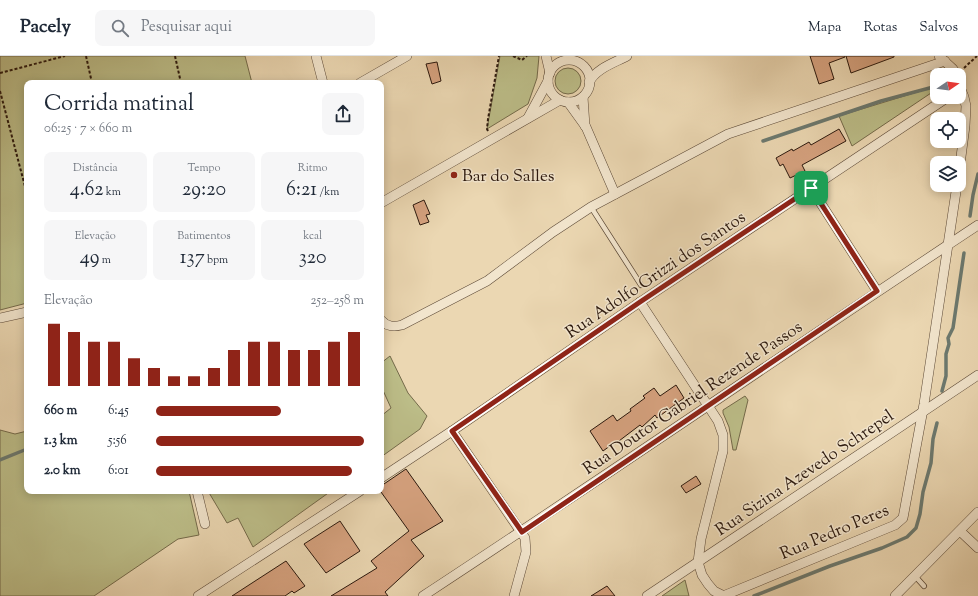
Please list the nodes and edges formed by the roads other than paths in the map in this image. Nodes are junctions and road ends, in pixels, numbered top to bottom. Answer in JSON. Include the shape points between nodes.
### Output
{"nodes":[{"id":1,"x":316,"y":56,"type":"edge"},
{"id":2,"x":407,"y":56,"type":"edge"},
{"id":3,"x":546,"y":56,"type":"edge"},
{"id":4,"x":627,"y":56,"type":"edge"},
{"id":5,"x":567,"y":58,"type":"edge"},
{"id":6,"x":942,"y":59,"type":"edge"},
{"id":7,"x":949,"y":68,"type":"edge"},
{"id":8,"x":549,"y":77,"type":"junction"},
{"id":9,"x":322,"y":80,"type":"edge"},
{"id":10,"x":365,"y":80,"type":"edge"},
{"id":11,"x":589,"y":82,"type":"junction"},
{"id":12,"x":583,"y":97,"type":"junction"},
{"id":13,"x":564,"y":101,"type":"junction"},
{"id":14,"x":937,"y":104,"type":"edge"},
{"id":15,"x":966,"y":104,"type":"edge"},
{"id":16,"x":528,"y":118,"type":"junction"},
{"id":17,"x":586,"y":127,"type":"junction"},
{"id":18,"x":961,"y":156,"type":"edge"},
{"id":19,"x":811,"y":188,"type":"junction"},
{"id":20,"x":956,"y":192,"type":"edge"},
{"id":21,"x":615,"y":194,"type":"junction"},
{"id":22,"x":384,"y":200,"type":"edge"},
{"id":23,"x":591,"y":207,"type":"junction"},
{"id":24,"x":978,"y":225,"type":"edge"},
{"id":25,"x":949,"y":244,"type":"junction"},
{"id":26,"x":641,"y":285,"type":"dead end"},
{"id":27,"x":877,"y":291,"type":"junction"},
{"id":28,"x":640,"y":302,"type":"junction"},
{"id":29,"x":24,"y":313,"type":"edge"},
{"id":30,"x":0,"y":318,"type":"edge"},
{"id":31,"x":384,"y":323,"type":"edge"},
{"id":32,"x":978,"y":375,"type":"edge"},
{"id":33,"x":708,"y":406,"type":"junction"},
{"id":34,"x":922,"y":412,"type":"junction"},
{"id":35,"x":452,"y":431,"type":"junction"},
{"id":36,"x":384,"y":476,"type":"edge"},
{"id":37,"x":198,"y":494,"type":"edge"},
{"id":38,"x":355,"y":494,"type":"edge"},
{"id":39,"x":978,"y":512,"type":"edge"},
{"id":40,"x":205,"y":524,"type":"dead end"},
{"id":41,"x":960,"y":531,"type":"junction"},
{"id":42,"x":522,"y":532,"type":"junction"},
{"id":43,"x":978,"y":548,"type":"edge"},
{"id":44,"x":698,"y":562,"type":"junction"},
{"id":45,"x":915,"y":576,"type":"junction"},
{"id":46,"x":924,"y":586,"type":"dead end"},
{"id":47,"x":203,"y":595,"type":"edge"},
{"id":48,"x":423,"y":596,"type":"edge"},
{"id":49,"x":514,"y":596,"type":"edge"},
{"id":50,"x":647,"y":596,"type":"edge"},
{"id":51,"x":723,"y":596,"type":"edge"},
{"id":52,"x":895,"y":596,"type":"edge"}],
"edges":[{"from":1,"to":9,"type":"street"},
{"from":2,"to":10,"type":"street"},
{"from":3,"to":8,"type":"street"},
{"from":4,"to":11,"type":"street","via":[[600,70]]},
{"from":5,"to":8,"type":"street","via":[[554,66]]},
{"from":5,"to":11,"type":"street","via":[[584,67]]},
{"from":6,"to":7,"type":"street"},
{"from":6,"to":21,"type":"street","via":[[728,134]]},
{"from":8,"to":13,"type":"street","via":[[549,89],[554,96]]},
{"from":8,"to":16,"type":"street"},
{"from":11,"to":12,"type":"street","via":[[588,90]]},
{"from":12,"to":13,"type":"street","via":[[576,101]]},
{"from":12,"to":17,"type":"street"},
{"from":13,"to":16,"type":"street"},
{"from":13,"to":17,"type":"street"},
{"from":14,"to":19,"type":"street","name":"Rua Adolfo Grizzi dos Santos"},
{"from":15,"to":18,"type":"street"},
{"from":16,"to":22,"type":"street"},
{"from":17,"to":21,"type":"street"},
{"from":19,"to":27,"type":"street"},
{"from":19,"to":28,"type":"street","name":"Rua Adolfo Grizzi dos Santos"},
{"from":20,"to":25,"type":"street","name":"Rua Pedro Peres"},
{"from":21,"to":23,"type":"street"},
{"from":23,"to":26,"type":"lane"},
{"from":23,"to":31,"type":"street","via":[[487,280],[402,325],[395,327]]},
{"from":24,"to":25,"type":"street","name":"Rua Doutor Gabriel Rezende Passos"},
{"from":25,"to":27,"type":"street","name":"Rua Doutor Gabriel Rezende Passos"},
{"from":25,"to":34,"type":"street","name":"Rua Pedro Peres"},
{"from":27,"to":33,"type":"street","name":"Rua Doutor Gabriel Rezende Passos"},
{"from":28,"to":33,"type":"street"},
{"from":28,"to":35,"type":"street","name":"Rua Adolfo Grizzi dos Santos"},
{"from":29,"to":30,"type":"street"},
{"from":32,"to":34,"type":"street","name":"Rua Sizina Azevedo Schrepel"},
{"from":33,"to":42,"type":"street","name":"Rua Doutor Gabriel Rezende Passos"},
{"from":33,"to":44,"type":"street","via":[[721,427],[724,442],[700,539]]},
{"from":34,"to":44,"type":"street","name":"Rua Sizina Azevedo Schrepel"},
{"from":34,"to":51,"type":"street","name":"Rua Pedro Peres","via":[[904,514],[899,522]]},
{"from":35,"to":36,"type":"street","name":"Rua Adolfo Grizzi dos Santos"},
{"from":35,"to":42,"type":"street"},
{"from":37,"to":40,"type":"street"},
{"from":38,"to":47,"type":"street"},
{"from":39,"to":41,"type":"street"},
{"from":41,"to":43,"type":"street"},
{"from":41,"to":45,"type":"street"},
{"from":42,"to":48,"type":"street","name":"Rua Doutor Gabriel Rezende Passos"},
{"from":42,"to":49,"type":"street","via":[[526,552]]},
{"from":44,"to":50,"type":"street","name":"Rua Sizina Azevedo Schrepel"},
{"from":44,"to":51,"type":"street","via":[[708,584]]},
{"from":45,"to":46,"type":"lane"},
{"from":45,"to":52,"type":"street"}]}
